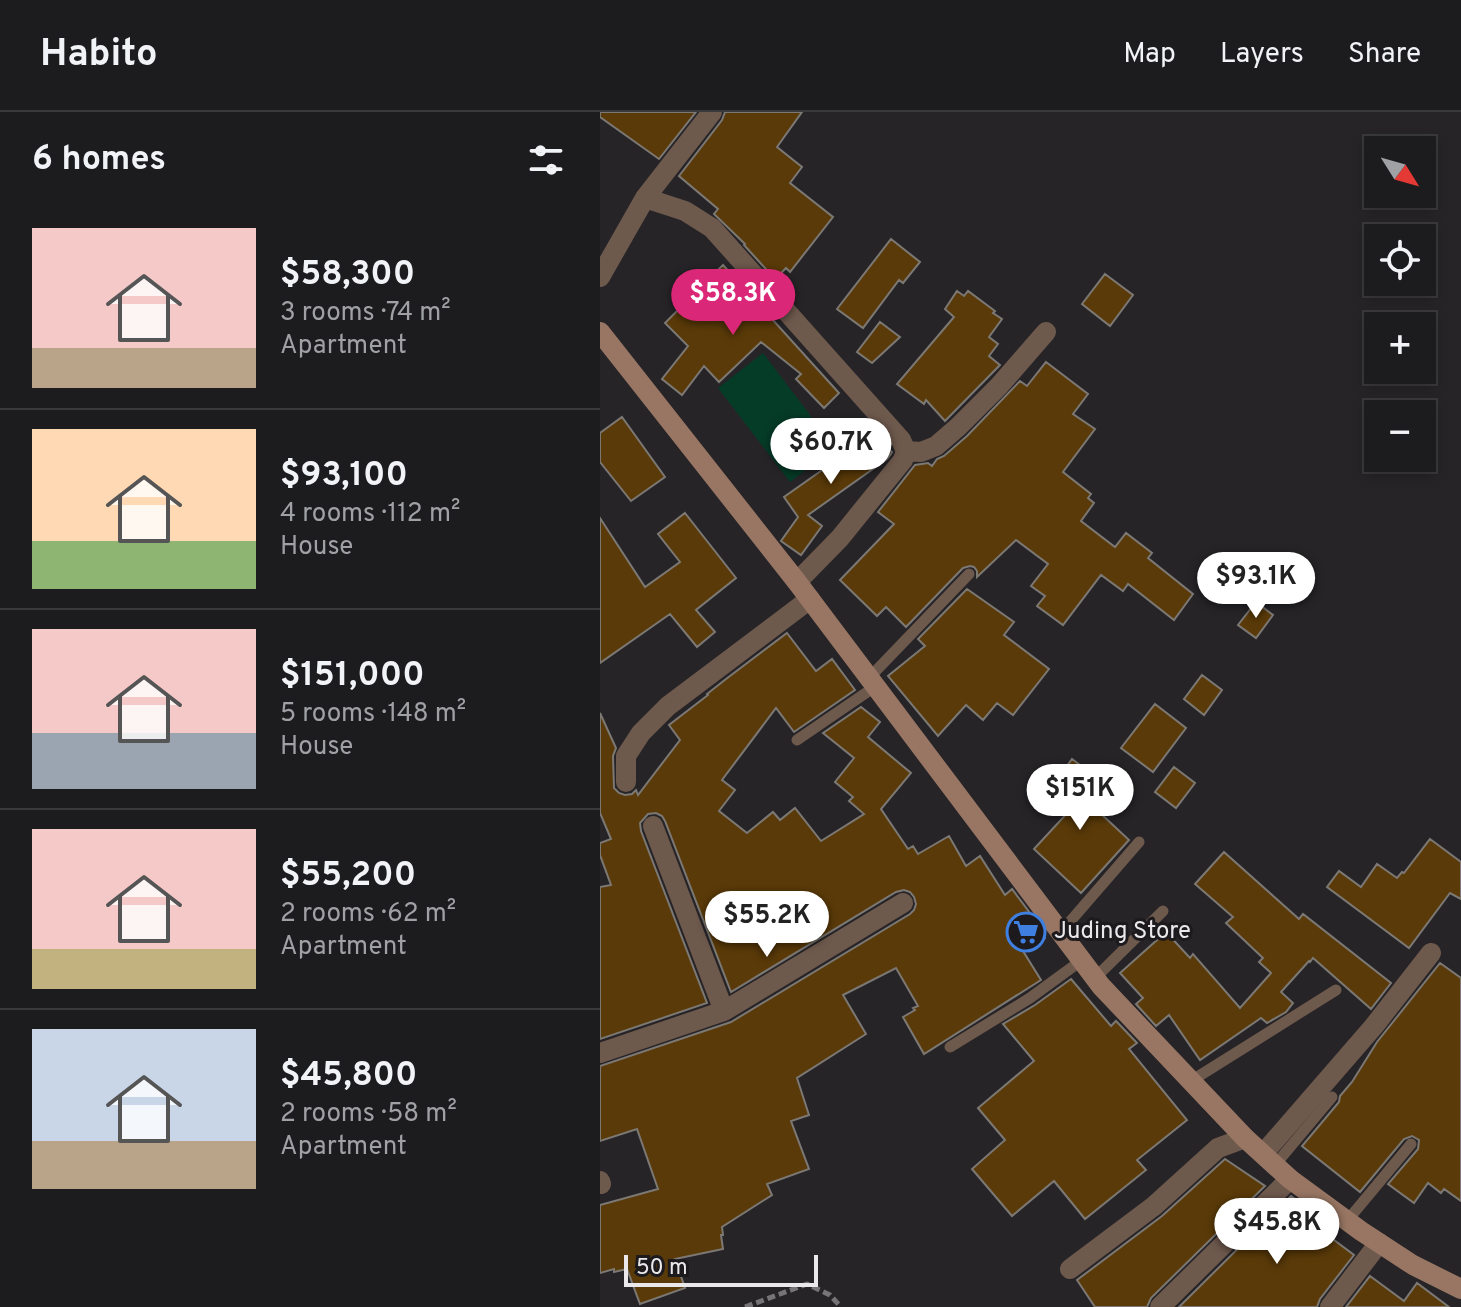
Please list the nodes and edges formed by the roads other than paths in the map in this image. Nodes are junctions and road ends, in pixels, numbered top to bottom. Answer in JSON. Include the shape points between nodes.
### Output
{"nodes":[{"id":1,"x":712,"y":112,"type":"edge"},
{"id":2,"x":645,"y":198,"type":"junction"},
{"id":3,"x":600,"y":277,"type":"edge"},
{"id":4,"x":600,"y":332,"type":"edge"},
{"id":5,"x":1046,"y":332,"type":"dead end"},
{"id":6,"x":906,"y":451,"type":"junction"},
{"id":7,"x":969,"y":574,"type":"dead end"},
{"id":8,"x":797,"y":582,"type":"junction"},
{"id":9,"x":810,"y":599,"type":"junction"},
{"id":10,"x":872,"y":682,"type":"junction"},
{"id":11,"x":797,"y":740,"type":"dead end"},
{"id":12,"x":626,"y":782,"type":"dead end"},
{"id":13,"x":653,"y":826,"type":"dead end"},
{"id":14,"x":1139,"y":842,"type":"dead end"},
{"id":15,"x":903,"y":903,"type":"dead end"},
{"id":16,"x":1163,"y":911,"type":"dead end"},
{"id":17,"x":1061,"y":932,"type":"junction"},
{"id":18,"x":1431,"y":953,"type":"dead end"},
{"id":19,"x":1082,"y":960,"type":"junction"},
{"id":20,"x":1095,"y":978,"type":"junction"},
{"id":21,"x":1336,"y":990,"type":"dead end"},
{"id":22,"x":724,"y":1011,"type":"junction"},
{"id":23,"x":950,"y":1047,"type":"dead end"},
{"id":24,"x":600,"y":1053,"type":"edge"},
{"id":25,"x":1191,"y":1081,"type":"junction"},
{"id":26,"x":1332,"y":1097,"type":"dead end"},
{"id":27,"x":1245,"y":1138,"type":"junction"},
{"id":28,"x":1411,"y":1144,"type":"dead end"},
{"id":29,"x":1276,"y":1166,"type":"junction"},
{"id":30,"x":1347,"y":1221,"type":"junction"},
{"id":31,"x":1379,"y":1243,"type":"junction"},
{"id":32,"x":1070,"y":1269,"type":"dead end"},
{"id":33,"x":1461,"y":1289,"type":"edge"},
{"id":34,"x":1160,"y":1307,"type":"edge"},
{"id":35,"x":1330,"y":1307,"type":"edge"}],
"edges":[{"from":1,"to":2,"type":"street"},
{"from":2,"to":3,"type":"street"},
{"from":2,"to":6,"type":"street","via":[[685,211],[712,228]]},
{"from":4,"to":8,"type":"street"},
{"from":5,"to":6,"type":"street","via":[[936,446]]},
{"from":6,"to":8,"type":"street","via":[[840,538]]},
{"from":7,"to":10,"type":"lane"},
{"from":8,"to":9,"type":"street"},
{"from":9,"to":10,"type":"street"},
{"from":9,"to":12,"type":"street","via":[[668,706],[626,756]]},
{"from":10,"to":11,"type":"lane"},
{"from":10,"to":17,"type":"street"},
{"from":13,"to":22,"type":"street"},
{"from":14,"to":17,"type":"lane"},
{"from":15,"to":22,"type":"street"},
{"from":16,"to":20,"type":"lane"},
{"from":17,"to":19,"type":"street"},
{"from":18,"to":29,"type":"street"},
{"from":19,"to":20,"type":"street"},
{"from":19,"to":23,"type":"lane"},
{"from":20,"to":25,"type":"street"},
{"from":21,"to":25,"type":"lane"},
{"from":22,"to":24,"type":"street"},
{"from":25,"to":27,"type":"street"},
{"from":26,"to":29,"type":"lane"},
{"from":27,"to":29,"type":"street"},
{"from":27,"to":32,"type":"street","via":[[1218,1148],[1154,1206]]},
{"from":28,"to":30,"type":"lane"},
{"from":29,"to":30,"type":"street"},
{"from":29,"to":34,"type":"street"},
{"from":30,"to":31,"type":"street"},
{"from":31,"to":33,"type":"street"},
{"from":31,"to":35,"type":"street"}]}
